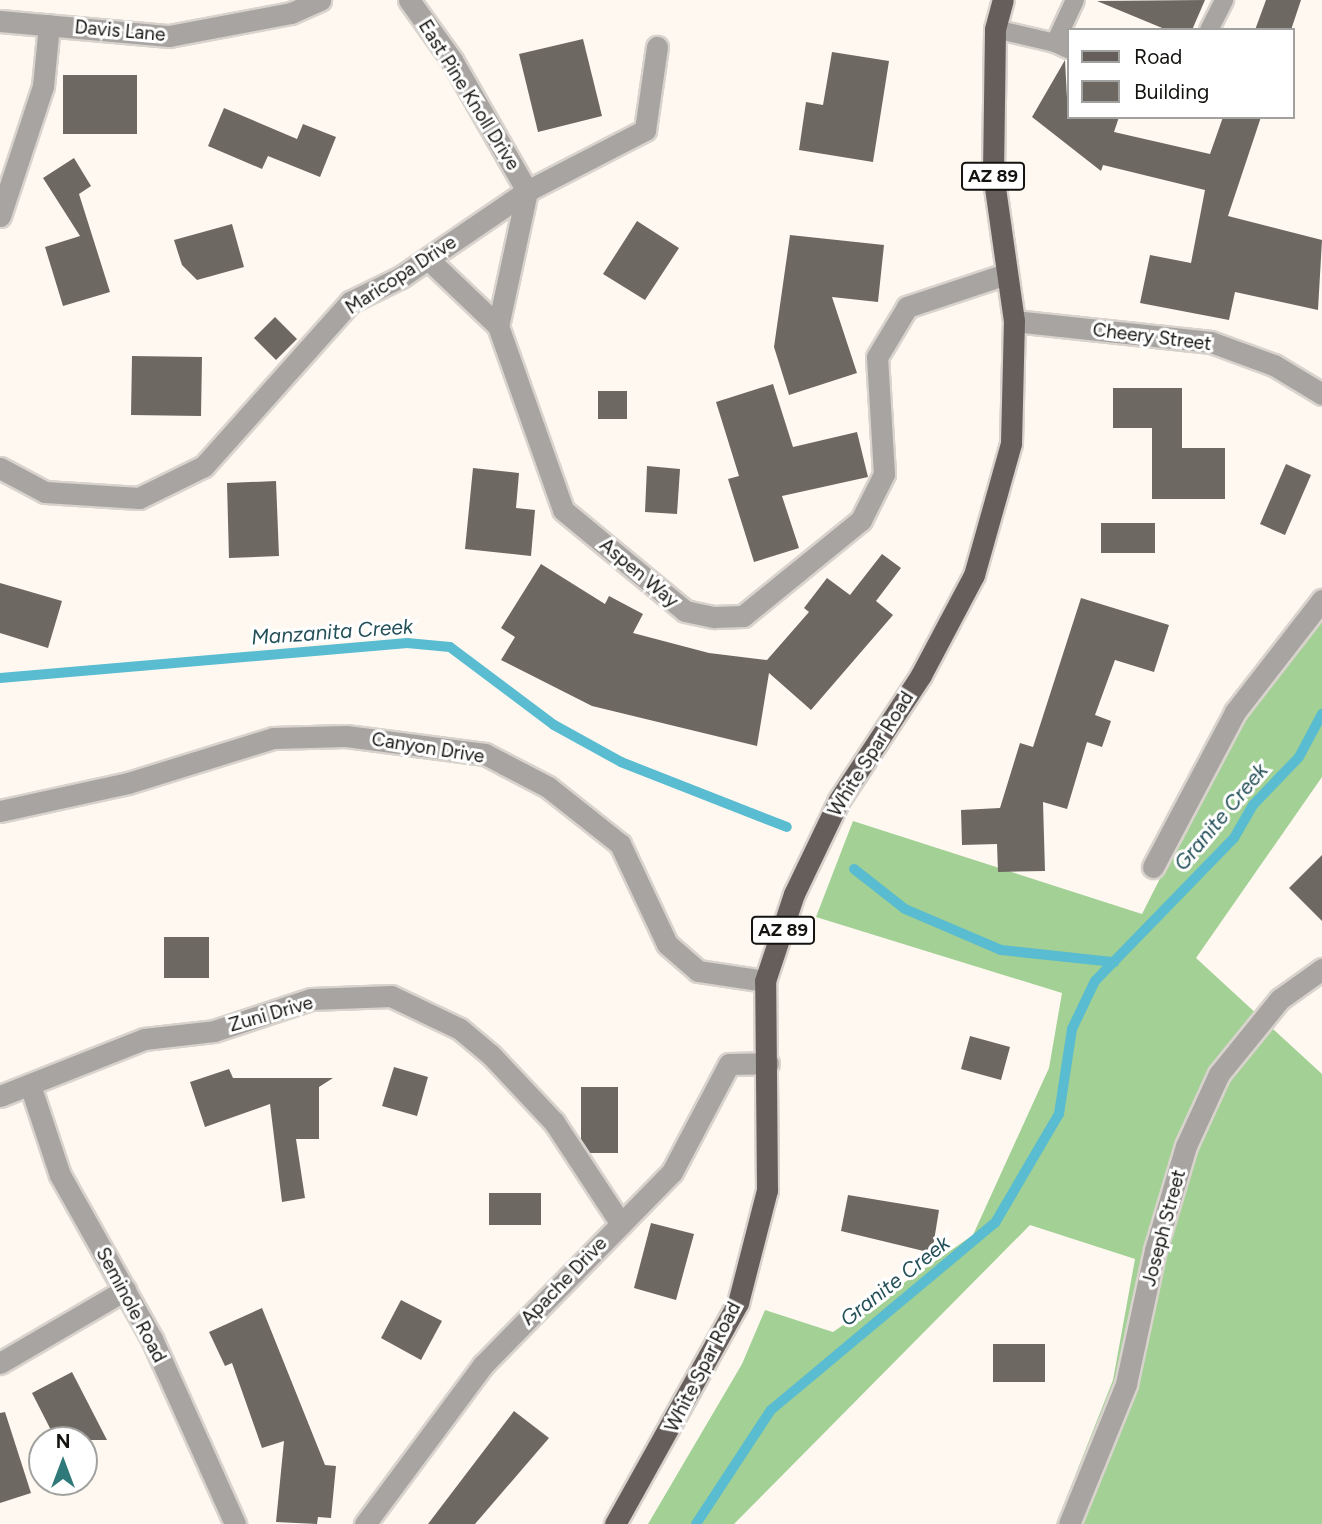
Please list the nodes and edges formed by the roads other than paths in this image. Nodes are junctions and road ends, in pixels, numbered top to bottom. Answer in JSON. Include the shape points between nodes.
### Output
{"nodes":[{"id":1,"x":320,"y":0,"type":"edge"},
{"id":2,"x":409,"y":0,"type":"edge"},
{"id":3,"x":1003,"y":0,"type":"edge"},
{"id":4,"x":1075,"y":0,"type":"edge"},
{"id":5,"x":1224,"y":0,"type":"edge"},
{"id":6,"x":0,"y":21,"type":"edge"},
{"id":7,"x":49,"y":25,"type":"junction"},
{"id":8,"x":1066,"y":28,"type":"edge"},
{"id":9,"x":1210,"y":28,"type":"edge"},
{"id":10,"x":995,"y":29,"type":"junction"},
{"id":11,"x":1061,"y":46,"type":"edge"},
{"id":12,"x":657,"y":47,"type":"dead end"},
{"id":13,"x":527,"y":191,"type":"junction"},
{"id":14,"x":0,"y":216,"type":"edge"},
{"id":15,"x":428,"y":258,"type":"junction"},
{"id":16,"x":1003,"y":275,"type":"junction"},
{"id":17,"x":1014,"y":321,"type":"junction"},
{"id":18,"x":498,"y":326,"type":"junction"},
{"id":19,"x":1322,"y":394,"type":"edge"},
{"id":20,"x":0,"y":468,"type":"edge"},
{"id":21,"x":1322,"y":600,"type":"edge"},
{"id":22,"x":0,"y":811,"type":"edge"},
{"id":23,"x":1153,"y":867,"type":"dead end"},
{"id":24,"x":1322,"y":969,"type":"edge"},
{"id":25,"x":765,"y":981,"type":"junction"},
{"id":26,"x":768,"y":1063,"type":"junction"},
{"id":27,"x":30,"y":1085,"type":"junction"},
{"id":28,"x":0,"y":1096,"type":"edge"},
{"id":29,"x":621,"y":1224,"type":"junction"},
{"id":30,"x":125,"y":1290,"type":"junction"},
{"id":31,"x":0,"y":1363,"type":"edge"},
{"id":32,"x":235,"y":1524,"type":"edge"},
{"id":33,"x":365,"y":1524,"type":"edge"},
{"id":34,"x":615,"y":1524,"type":"edge"},
{"id":35,"x":1069,"y":1524,"type":"edge"}],
"edges":[{"from":1,"to":7,"type":"street","name":"Davis Lane","via":[[291,13],[169,36]]},
{"from":2,"to":13,"type":"street","name":"East Pine Knoll Drive","via":[[452,60]]},
{"from":3,"to":10,"type":"main road","name":"White Spar Road","number":"AZ 89"},
{"from":4,"to":8,"type":"lane"},
{"from":5,"to":9,"type":"lane"},
{"from":6,"to":7,"type":"street","name":"Davis Lane"},
{"from":7,"to":14,"type":"street","via":[[43,86]]},
{"from":10,"to":11,"type":"lane"},
{"from":10,"to":16,"type":"main road","name":"White Spar Road","number":"AZ 89","via":[[993,174]]},
{"from":12,"to":13,"type":"street","name":"Maricopa Drive","via":[[645,130]]},
{"from":13,"to":15,"type":"street","name":"Maricopa Drive"},
{"from":13,"to":18,"type":"street"},
{"from":15,"to":18,"type":"street"},
{"from":15,"to":20,"type":"street","name":"Maricopa Drive","via":[[350,302],[204,466],[150,493],[139,498],[45,492]]},
{"from":16,"to":17,"type":"main road","name":"White Spar Road","number":"AZ 89"},
{"from":16,"to":18,"type":"street","name":"Aspen Way","via":[[907,307],[877,357],[884,474],[861,520],[743,616],[685,611],[563,510]]},
{"from":17,"to":19,"type":"street","name":"Cheery Street","via":[[1211,342],[1274,365]]},
{"from":17,"to":25,"type":"main road","name":"White Spar Road","number":"AZ 89","via":[[1011,443],[974,575],[921,675],[839,800],[794,894]]},
{"from":21,"to":23,"type":"street","via":[[1235,712]]},
{"from":22,"to":25,"type":"street","name":"Canyon Drive","via":[[128,783],[273,738],[346,736],[485,754],[548,787],[620,844],[667,944],[698,971]]},
{"from":24,"to":35,"type":"street","name":"Joseph Street","via":[[1280,999],[1219,1074],[1186,1146],[1155,1250],[1126,1384]]},
{"from":25,"to":26,"type":"main road","name":"White Spar Road","number":"AZ 89"},
{"from":26,"to":29,"type":"street","name":"Apache Drive","via":[[729,1065],[673,1172]]},
{"from":26,"to":34,"type":"main road","name":"White Spar Road","number":"AZ 89","via":[[767,1190],[738,1303]]},
{"from":27,"to":28,"type":"street","name":"Zuni Drive"},
{"from":27,"to":29,"type":"street","name":"Zuni Drive","via":[[144,1039],[214,1031],[311,999],[391,996],[460,1029],[491,1055],[554,1122]]},
{"from":27,"to":30,"type":"street","name":"Seminole Road","via":[[60,1175]]},
{"from":29,"to":33,"type":"street","name":"Apache Drive","via":[[483,1365]]},
{"from":30,"to":31,"type":"street"},
{"from":30,"to":32,"type":"street","name":"Seminole Road"}]}
